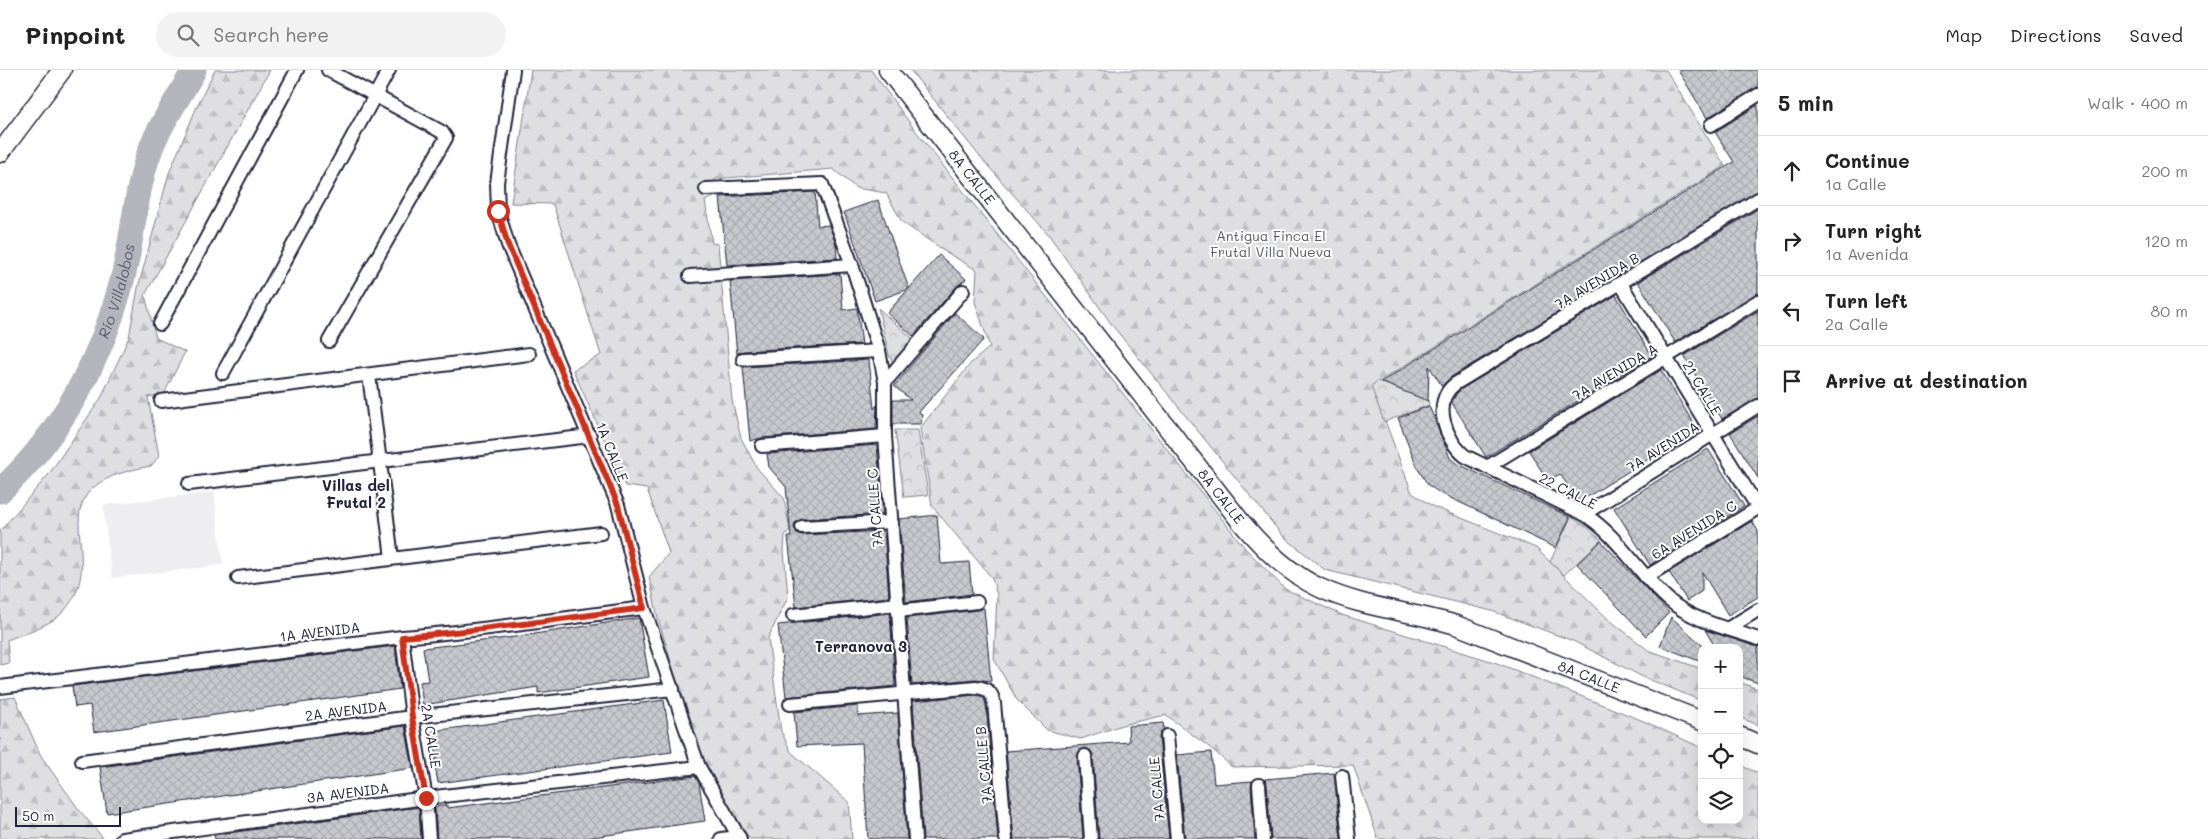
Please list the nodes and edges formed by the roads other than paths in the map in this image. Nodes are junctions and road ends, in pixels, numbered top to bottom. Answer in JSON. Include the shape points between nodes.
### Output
{"nodes":[{"id":1,"x":62,"y":70,"type":"edge"},
{"id":2,"x":297,"y":70,"type":"edge"},
{"id":3,"x":328,"y":70,"type":"edge"},
{"id":4,"x":390,"y":70,"type":"edge"},
{"id":5,"x":513,"y":70,"type":"edge"},
{"id":6,"x":888,"y":70,"type":"edge"},
{"id":7,"x":376,"y":96,"type":"junction"},
{"id":8,"x":1758,"y":96,"type":"edge"},
{"id":9,"x":1710,"y":125,"type":"dead end"},
{"id":10,"x":0,"y":153,"type":"edge"},
{"id":11,"x":706,"y":189,"type":"dead end"},
{"id":12,"x":1758,"y":199,"type":"edge"},
{"id":13,"x":852,"y":264,"type":"junction"},
{"id":14,"x":690,"y":276,"type":"dead end"},
{"id":15,"x":1621,"y":284,"type":"junction"},
{"id":16,"x":963,"y":290,"type":"dead end"},
{"id":17,"x":1758,"y":301,"type":"edge"},
{"id":18,"x":160,"y":324,"type":"dead end"},
{"id":19,"x":329,"y":341,"type":"dead end"},
{"id":20,"x":880,"y":352,"type":"junction"},
{"id":21,"x":529,"y":354,"type":"dead end"},
{"id":22,"x":1666,"y":358,"type":"junction"},
{"id":23,"x":743,"y":359,"type":"dead end"},
{"id":24,"x":223,"y":373,"type":"dead end"},
{"id":25,"x":369,"y":375,"type":"junction"},
{"id":26,"x":885,"y":382,"type":"junction"},
{"id":27,"x":1450,"y":388,"type":"joint"},
{"id":28,"x":161,"y":401,"type":"dead end"},
{"id":29,"x":1758,"y":406,"type":"edge"},
{"id":30,"x":1712,"y":434,"type":"junction"},
{"id":31,"x":590,"y":436,"type":"junction"},
{"id":32,"x":885,"y":436,"type":"junction"},
{"id":33,"x":762,"y":446,"type":"dead end"},
{"id":34,"x":382,"y":462,"type":"junction"},
{"id":35,"x":1487,"y":467,"type":"junction"},
{"id":36,"x":189,"y":484,"type":"dead end"},
{"id":37,"x":1758,"y":508,"type":"edge"},
{"id":38,"x":1584,"y":514,"type":"junction"},
{"id":39,"x":891,"y":522,"type":"junction"},
{"id":40,"x":802,"y":527,"type":"dead end"},
{"id":41,"x":601,"y":533,"type":"dead end"},
{"id":42,"x":392,"y":558,"type":"junction"},
{"id":43,"x":1646,"y":577,"type":"junction"},
{"id":44,"x":238,"y":578,"type":"dead end"},
{"id":45,"x":977,"y":602,"type":"dead end"},
{"id":46,"x":644,"y":608,"type":"junction"},
{"id":47,"x":898,"y":608,"type":"junction"},
{"id":48,"x":1758,"y":610,"type":"edge"},
{"id":49,"x":793,"y":615,"type":"dead end"},
{"id":50,"x":1727,"y":629,"type":"junction"},
{"id":51,"x":402,"y":637,"type":"junction"},
{"id":52,"x":1758,"y":639,"type":"edge"},
{"id":53,"x":0,"y":687,"type":"edge"},
{"id":54,"x":673,"y":689,"type":"junction"},
{"id":55,"x":905,"y":694,"type":"junction"},
{"id":56,"x":790,"y":704,"type":"dead end"},
{"id":57,"x":412,"y":717,"type":"junction"},
{"id":58,"x":1698,"y":719,"type":"edge"},
{"id":59,"x":1167,"y":736,"type":"dead end"},
{"id":60,"x":1743,"y":738,"type":"edge"},
{"id":61,"x":1758,"y":744,"type":"edge"},
{"id":62,"x":1085,"y":756,"type":"dead end"},
{"id":63,"x":82,"y":761,"type":"dead end"},
{"id":64,"x":699,"y":767,"type":"junction"},
{"id":65,"x":1342,"y":776,"type":"dead end"},
{"id":66,"x":1259,"y":785,"type":"dead end"},
{"id":67,"x":426,"y":798,"type":"junction"},
{"id":68,"x":740,"y":838,"type":"edge"},
{"id":69,"x":122,"y":839,"type":"edge"},
{"id":70,"x":430,"y":839,"type":"edge"},
{"id":71,"x":721,"y":839,"type":"edge"},
{"id":72,"x":915,"y":839,"type":"edge"},
{"id":73,"x":1006,"y":839,"type":"edge"},
{"id":74,"x":1091,"y":839,"type":"edge"},
{"id":75,"x":1177,"y":839,"type":"edge"},
{"id":76,"x":1263,"y":839,"type":"edge"},
{"id":77,"x":1349,"y":839,"type":"edge"}],
"edges":[{"from":1,"to":10,"type":"main road"},
{"from":2,"to":18,"type":"street"},
{"from":3,"to":7,"type":"street"},
{"from":4,"to":7,"type":"street"},
{"from":5,"to":31,"type":"street","name":"1A CALLE","via":[[497,183],[500,216],[508,245]]},
{"from":6,"to":58,"type":"main road","name":"8A CALLE","via":[[1241,522],[1276,558],[1305,580],[1329,591],[1360,602],[1456,625]]},
{"from":7,"to":19,"type":"street","via":[[442,132],[446,138]]},
{"from":7,"to":24,"type":"street"},
{"from":8,"to":9,"type":"street"},
{"from":11,"to":13,"type":"street","name":"7A CALLE C","via":[[822,184]]},
{"from":12,"to":15,"type":"street","name":"7A AVENIDA B"},
{"from":13,"to":14,"type":"street"},
{"from":13,"to":20,"type":"street","name":"7A CALLE C"},
{"from":15,"to":22,"type":"street","name":"21 CALLE"},
{"from":15,"to":27,"type":"street","name":"7A AVENIDA B"},
{"from":16,"to":26,"type":"street"},
{"from":17,"to":22,"type":"street","name":"7A AVENIDA A"},
{"from":20,"to":23,"type":"street"},
{"from":20,"to":26,"type":"street","name":"7A CALLE C"},
{"from":21,"to":25,"type":"street"},
{"from":22,"to":30,"type":"street","name":"21 CALLE"},
{"from":22,"to":35,"type":"street","name":"7A AVENIDA A"},
{"from":25,"to":28,"type":"street"},
{"from":25,"to":34,"type":"street"},
{"from":26,"to":32,"type":"street","name":"7A CALLE C"},
{"from":27,"to":35,"type":"street","name":"22 CALLE","via":[[1443,409],[1451,439],[1465,456]]},
{"from":29,"to":30,"type":"street","name":"7A AVENIDA"},
{"from":30,"to":37,"type":"street","name":"21 CALLE"},
{"from":30,"to":38,"type":"street","name":"7A AVENIDA"},
{"from":31,"to":34,"type":"street"},
{"from":31,"to":46,"type":"street","name":"1A CALLE","via":[[618,505]]},
{"from":32,"to":33,"type":"street"},
{"from":32,"to":39,"type":"street","name":"7A CALLE C"},
{"from":34,"to":36,"type":"street"},
{"from":34,"to":42,"type":"street"},
{"from":35,"to":38,"type":"street","name":"22 CALLE"},
{"from":37,"to":43,"type":"street","name":"6A AVENIDA C"},
{"from":38,"to":43,"type":"street","name":"22 CALLE","via":[[1610,535]]},
{"from":39,"to":40,"type":"street"},
{"from":39,"to":47,"type":"street","name":"7A CALLE C"},
{"from":41,"to":42,"type":"street"},
{"from":42,"to":44,"type":"street"},
{"from":43,"to":50,"type":"street","name":"22 CALLE","via":[[1679,608]]},
{"from":45,"to":47,"type":"street"},
{"from":46,"to":51,"type":"street","name":"1A AVENIDA","via":[[466,632]]},
{"from":46,"to":54,"type":"street","name":"1A CALLE"},
{"from":47,"to":49,"type":"street"},
{"from":47,"to":55,"type":"street","name":"7A CALLE C"},
{"from":48,"to":50,"type":"street"},
{"from":50,"to":52,"type":"street","name":"22 CALLE"},
{"from":51,"to":53,"type":"street","name":"1A AVENIDA"},
{"from":51,"to":57,"type":"street","name":"2A CALLE"},
{"from":54,"to":57,"type":"street","name":"2A AVENIDA"},
{"from":54,"to":64,"type":"street","name":"1A CALLE"},
{"from":55,"to":56,"type":"street"},
{"from":55,"to":72,"type":"street","name":"7A CALLE C"},
{"from":55,"to":73,"type":"street","name":"7A CALLE B","via":[[976,687],[989,690],[994,703]]},
{"from":57,"to":63,"type":"street","name":"2A AVENIDA"},
{"from":57,"to":67,"type":"street","name":"2A CALLE"},
{"from":59,"to":75,"type":"street","name":"7A CALLE"},
{"from":60,"to":61,"type":"main road"},
{"from":62,"to":74,"type":"street"},
{"from":64,"to":67,"type":"street","name":"3A AVENIDA"},
{"from":64,"to":68,"type":"street","name":"1A CALLE"},
{"from":65,"to":77,"type":"street"},
{"from":66,"to":76,"type":"street"},
{"from":67,"to":69,"type":"street","name":"3A AVENIDA"},
{"from":67,"to":70,"type":"street","name":"2A CALLE"},
{"from":68,"to":71,"type":"street"}]}
